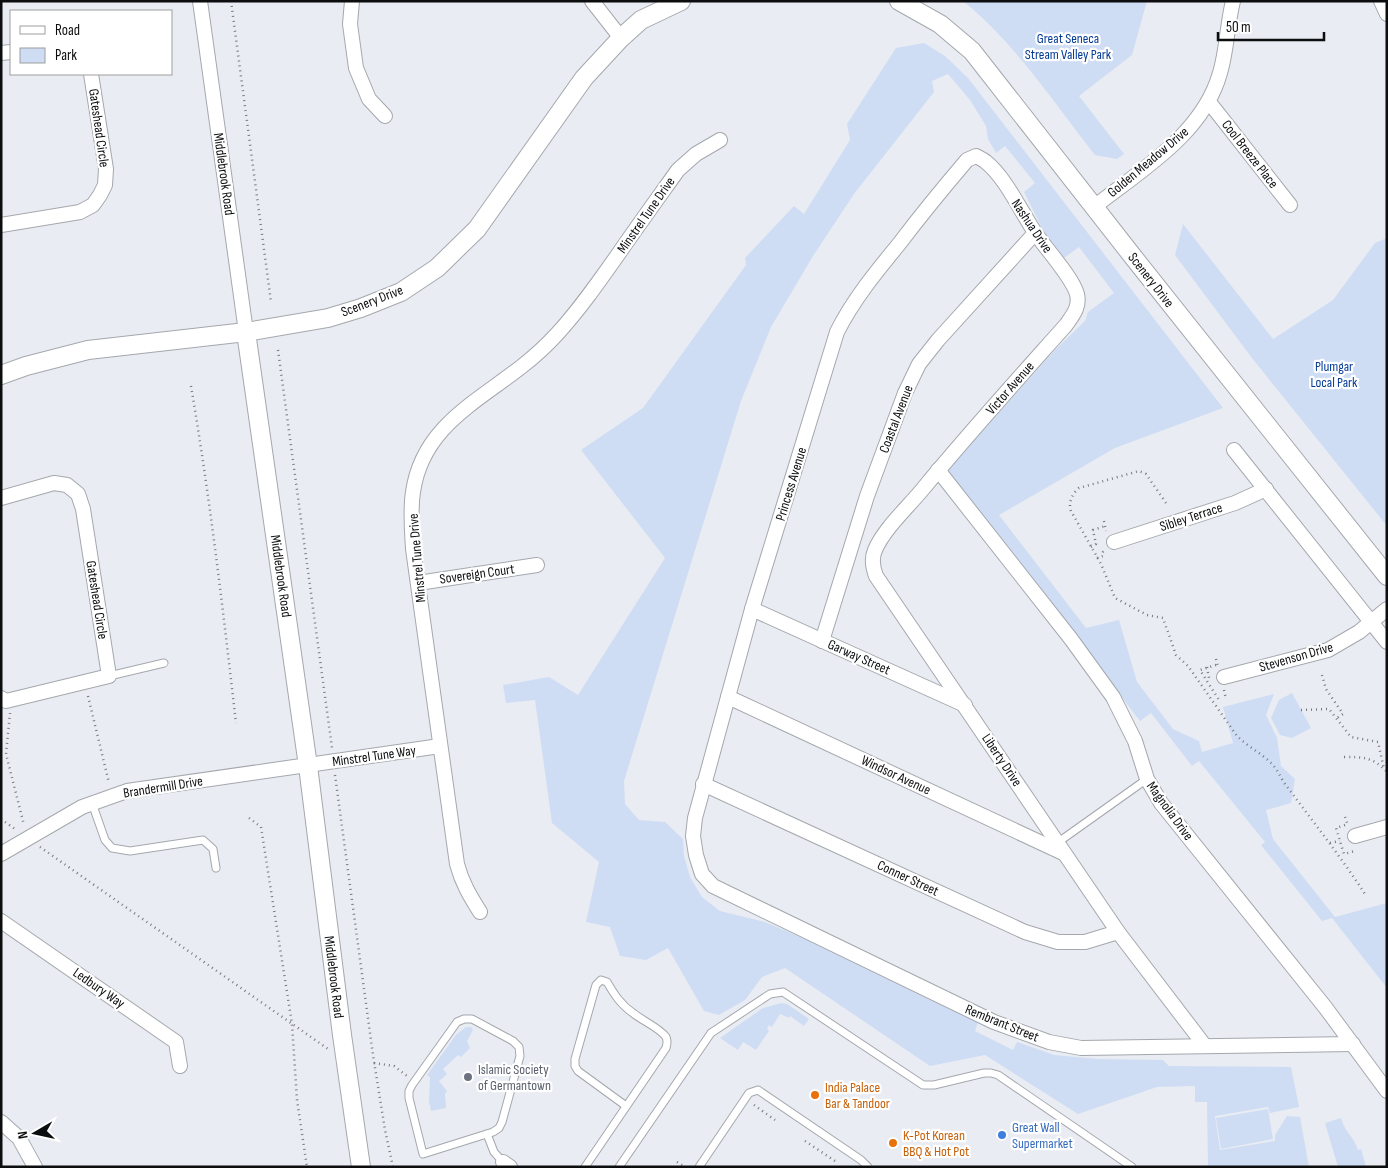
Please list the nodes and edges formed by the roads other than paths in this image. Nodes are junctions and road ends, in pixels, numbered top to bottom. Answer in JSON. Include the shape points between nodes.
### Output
{"nodes":[{"id":1,"x":200,"y":1,"type":"edge"},
{"id":2,"x":352,"y":1,"type":"edge"},
{"id":3,"x":592,"y":1,"type":"edge"},
{"id":4,"x":681,"y":1,"type":"edge"},
{"id":5,"x":899,"y":1,"type":"edge"},
{"id":6,"x":1233,"y":1,"type":"edge"},
{"id":7,"x":1381,"y":1,"type":"edge"},
{"id":8,"x":1387,"y":14,"type":"edge"},
{"id":9,"x":621,"y":38,"type":"junction"},
{"id":10,"x":91,"y":75,"type":"edge"},
{"id":11,"x":1209,"y":102,"type":"junction"},
{"id":12,"x":385,"y":116,"type":"dead end"},
{"id":13,"x":720,"y":140,"type":"dead end"},
{"id":14,"x":976,"y":156,"type":"joint"},
{"id":15,"x":1290,"y":205,"type":"dead end"},
{"id":16,"x":1094,"y":207,"type":"junction"},
{"id":17,"x":1,"y":225,"type":"edge"},
{"id":18,"x":1035,"y":233,"type":"junction"},
{"id":19,"x":1078,"y":303,"type":"joint"},
{"id":20,"x":246,"y":332,"type":"junction"},
{"id":21,"x":1,"y":375,"type":"edge"},
{"id":22,"x":1234,"y":450,"type":"dead end"},
{"id":23,"x":938,"y":470,"type":"junction"},
{"id":24,"x":1266,"y":489,"type":"junction"},
{"id":25,"x":2,"y":497,"type":"edge"},
{"id":26,"x":1114,"y":542,"type":"dead end"},
{"id":27,"x":537,"y":566,"type":"dead end"},
{"id":28,"x":1387,"y":576,"type":"edge"},
{"id":29,"x":418,"y":583,"type":"junction"},
{"id":30,"x":752,"y":609,"type":"junction"},
{"id":31,"x":1387,"y":609,"type":"edge"},
{"id":32,"x":1371,"y":622,"type":"junction"},
{"id":33,"x":822,"y":641,"type":"junction"},
{"id":34,"x":1387,"y":642,"type":"edge"},
{"id":35,"x":164,"y":663,"type":"dead end"},
{"id":36,"x":1221,"y":671,"type":"road end"},
{"id":37,"x":109,"y":676,"type":"junction"},
{"id":38,"x":728,"y":697,"type":"junction"},
{"id":39,"x":7,"y":698,"type":"edge"},
{"id":40,"x":966,"y":706,"type":"junction"},
{"id":41,"x":440,"y":746,"type":"junction"},
{"id":42,"x":308,"y":766,"type":"junction"},
{"id":43,"x":1146,"y":779,"type":"junction"},
{"id":44,"x":703,"y":784,"type":"junction"},
{"id":45,"x":92,"y":803,"type":"junction"},
{"id":46,"x":1387,"y":827,"type":"edge"},
{"id":47,"x":1355,"y":836,"type":"dead end"},
{"id":48,"x":1060,"y":848,"type":"junction"},
{"id":49,"x":1,"y":854,"type":"edge"},
{"id":50,"x":696,"y":855,"type":"joint"},
{"id":51,"x":216,"y":868,"type":"dead end"},
{"id":52,"x":480,"y":912,"type":"dead end"},
{"id":53,"x":1,"y":920,"type":"edge"},
{"id":54,"x":1118,"y":932,"type":"junction"},
{"id":55,"x":1353,"y":1044,"type":"junction"},
{"id":56,"x":1205,"y":1046,"type":"junction"},
{"id":57,"x":180,"y":1066,"type":"dead end"},
{"id":58,"x":1387,"y":1091,"type":"edge"},
{"id":59,"x":626,"y":1106,"type":"junction"},
{"id":60,"x":1,"y":1122,"type":"edge"},
{"id":61,"x":487,"y":1134,"type":"junction"},
{"id":62,"x":362,"y":1161,"type":"edge"},
{"id":63,"x":506,"y":1164,"type":"edge"},
{"id":64,"x":35,"y":1167,"type":"edge"},
{"id":65,"x":585,"y":1167,"type":"edge"},
{"id":66,"x":619,"y":1167,"type":"edge"},
{"id":67,"x":699,"y":1167,"type":"edge"},
{"id":68,"x":868,"y":1167,"type":"edge"},
{"id":69,"x":1132,"y":1167,"type":"edge"}],
"edges":[{"from":1,"to":20,"type":"street","name":"Middlebrook Road"},
{"from":2,"to":12,"type":"street","via":[[350,24],[356,68],[368,99]]},
{"from":3,"to":9,"type":"street"},
{"from":4,"to":9,"type":"street","name":"Scenery Drive","via":[[641,20]]},
{"from":5,"to":16,"type":"street","name":"Scenery Drive","via":[[940,24],[972,51]]},
{"from":6,"to":11,"type":"street","name":"Golden Meadow Drive","via":[[1220,73]]},
{"from":7,"to":8,"type":"street"},
{"from":9,"to":20,"type":"street","name":"Scenery Drive","via":[[584,78],[477,228],[438,268],[401,292],[361,308],[328,318]]},
{"from":10,"to":17,"type":"street","name":"Gateshead Circle","via":[[106,169],[105,185],[100,195],[93,205],[80,212]]},
{"from":11,"to":15,"type":"street","name":"Cool Breeze Place"},
{"from":11,"to":16,"type":"street","name":"Golden Meadow Drive","via":[[1190,129],[1165,152]]},
{"from":13,"to":29,"type":"street","name":"Minstrel Tune Drive","via":[[696,154],[678,170],[587,299],[558,333],[539,352],[460,412],[428,449],[413,491],[411,519]]},
{"from":14,"to":18,"type":"street","name":"Nashua Drive","via":[[986,161],[1003,182]]},
{"from":14,"to":30,"type":"street","name":"Princess Avenue","via":[[967,160],[948,182],[846,314]]},
{"from":16,"to":28,"type":"street","name":"Scenery Drive"},
{"from":18,"to":19,"type":"street","name":"Nashua Drive","via":[[1067,277]]},
{"from":18,"to":33,"type":"street","name":"Coastal Avenue","via":[[919,364],[867,496]]},
{"from":19,"to":23,"type":"street","name":"Victor Avenue","via":[[1076,312],[1066,325]]},
{"from":20,"to":21,"type":"street","name":"Scenery Drive","via":[[88,350]]},
{"from":20,"to":42,"type":"street","name":"Middlebrook Road"},
{"from":22,"to":24,"type":"street"},
{"from":23,"to":40,"type":"street","name":"Liberty Drive","via":[[884,534],[872,563],[876,576]]},
{"from":23,"to":43,"type":"street","name":"Magnolia Drive","via":[[1113,697],[1126,719]]},
{"from":24,"to":26,"type":"street","name":"Sibley Terrace","via":[[1235,504]]},
{"from":24,"to":32,"type":"street"},
{"from":25,"to":37,"type":"street","name":"Gateshead Circle","via":[[54,483],[67,485],[78,494]]},
{"from":27,"to":29,"type":"street","name":"Sovereign Court"},
{"from":29,"to":41,"type":"street","name":"Minstrel Tune Drive"},
{"from":30,"to":33,"type":"street","name":"Garway Street"},
{"from":30,"to":38,"type":"street","name":"Princess Avenue"},
{"from":31,"to":32,"type":"street","name":"Stevenson Drive"},
{"from":32,"to":34,"type":"street"},
{"from":32,"to":36,"type":"street","name":"Stevenson Drive","via":[[1324,652]]},
{"from":33,"to":40,"type":"street","name":"Garway Street"},
{"from":35,"to":37,"type":"lane"},
{"from":37,"to":39,"type":"street"},
{"from":38,"to":44,"type":"street","name":"Princess Avenue"},
{"from":38,"to":48,"type":"street","name":"Windsor Avenue"},
{"from":40,"to":48,"type":"street","name":"Liberty Drive"},
{"from":41,"to":42,"type":"street","name":"Minstrel Tune Way"},
{"from":41,"to":52,"type":"street","name":"Minstrel Tune Drive","via":[[459,871]]},
{"from":42,"to":45,"type":"street","name":"Brandermill Drive","via":[[127,791]]},
{"from":42,"to":62,"type":"street","name":"Middlebrook Road"},
{"from":43,"to":48,"type":"lane"},
{"from":43,"to":55,"type":"street","name":"Magnolia Drive","via":[[1162,804]]},
{"from":44,"to":50,"type":"street","name":"Princess Avenue","via":[[693,836]]},
{"from":44,"to":54,"type":"street","name":"Conner Street","via":[[1025,932],[1058,942],[1085,942]]},
{"from":45,"to":49,"type":"street","name":"Brandermill Drive"},
{"from":45,"to":51,"type":"lane","via":[[105,840],[112,848],[130,851],[203,840],[213,850]]},
{"from":46,"to":47,"type":"street"},
{"from":48,"to":54,"type":"street","name":"Liberty Drive"},
{"from":50,"to":56,"type":"street","name":"Rembrant Street","via":[[702,874],[712,886],[994,1022],[1049,1042],[1082,1048]]},
{"from":53,"to":57,"type":"street","name":"Ledbury Way","via":[[176,1042]]},
{"from":54,"to":56,"type":"street","name":"Liberty Drive"},
{"from":55,"to":56,"type":"street","name":"Rembrant Street"},
{"from":55,"to":58,"type":"street","name":"Magnolia Drive"},
{"from":59,"to":59,"type":"lane","via":[[575,1066],[600,980],[606,981],[626,1007],[668,1041]]},
{"from":59,"to":65,"type":"lane"},
{"from":60,"to":64,"type":"street","via":[[19,1138]]},
{"from":61,"to":61,"type":"lane","via":[[502,1122],[520,1056],[519,1047],[472,1019],[460,1020],[414,1082],[409,1098],[423,1154]]},
{"from":61,"to":63,"type":"lane","via":[[494,1152]]},
{"from":66,"to":69,"type":"lane","via":[[710,1032],[770,994],[783,992],[923,1084],[934,1085],[984,1073],[998,1075]]},
{"from":67,"to":68,"type":"lane","via":[[752,1091],[761,1091]]}]}
